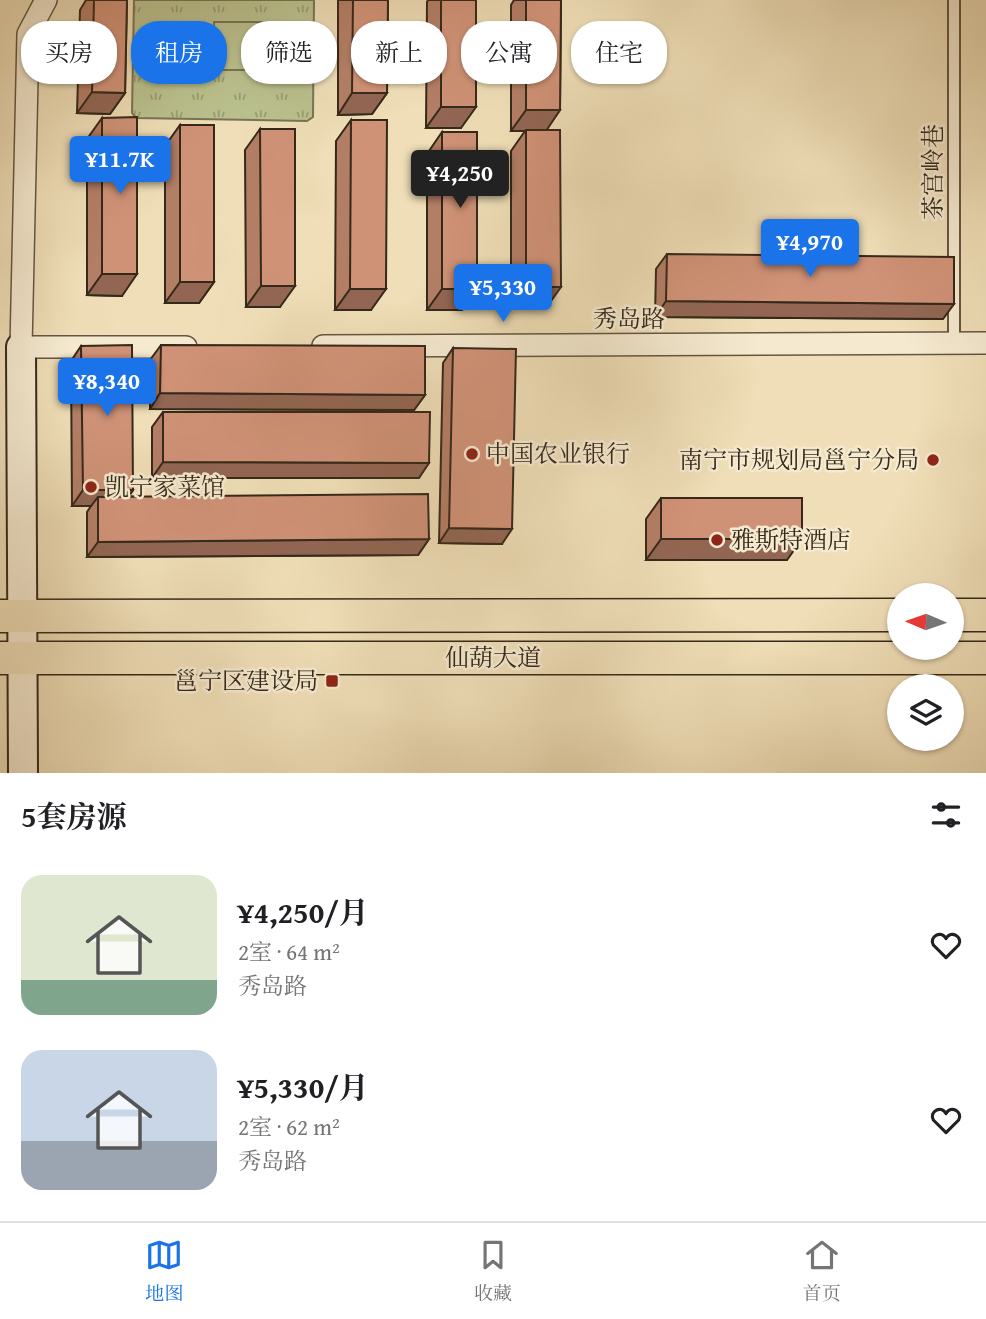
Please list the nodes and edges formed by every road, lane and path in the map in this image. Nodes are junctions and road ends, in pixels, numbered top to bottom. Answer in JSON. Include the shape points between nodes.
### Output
{"nodes":[{"id":1,"x":46,"y":0,"type":"edge"},
{"id":2,"x":954,"y":0,"type":"edge"},
{"id":3,"x":954,"y":344,"type":"junction"},
{"id":4,"x":986,"y":344,"type":"edge"},
{"id":5,"x":300,"y":346,"type":"edge"},
{"id":6,"x":202,"y":347,"type":"edge"},
{"id":7,"x":10,"y":355,"type":"edge"},
{"id":8,"x":887,"y":615,"type":"edge"},
{"id":9,"x":964,"y":615,"type":"edge"},
{"id":10,"x":986,"y":615,"type":"edge"},
{"id":11,"x":11,"y":616,"type":"edge"},
{"id":12,"x":11,"y":658,"type":"edge"},
{"id":13,"x":986,"y":658,"type":"edge"},
{"id":14,"x":23,"y":773,"type":"edge"}],
"edges":[{"from":1,"to":7,"type":"street","via":[[27,34]]},
{"from":2,"to":3,"type":"lane","name":"茶宫岭巷"},
{"from":3,"to":4,"type":"street","name":"秀岛路"},
{"from":3,"to":5,"type":"street","name":"秀岛路"},
{"from":6,"to":7,"type":"street"},
{"from":7,"to":11,"type":"street"},
{"from":8,"to":11,"type":"main road","name":"仙葫大道"},
{"from":9,"to":10,"type":"main road"},
{"from":11,"to":12,"type":"street"},
{"from":12,"to":13,"type":"main road","name":"仙葫大道"},
{"from":12,"to":14,"type":"street"}]}
